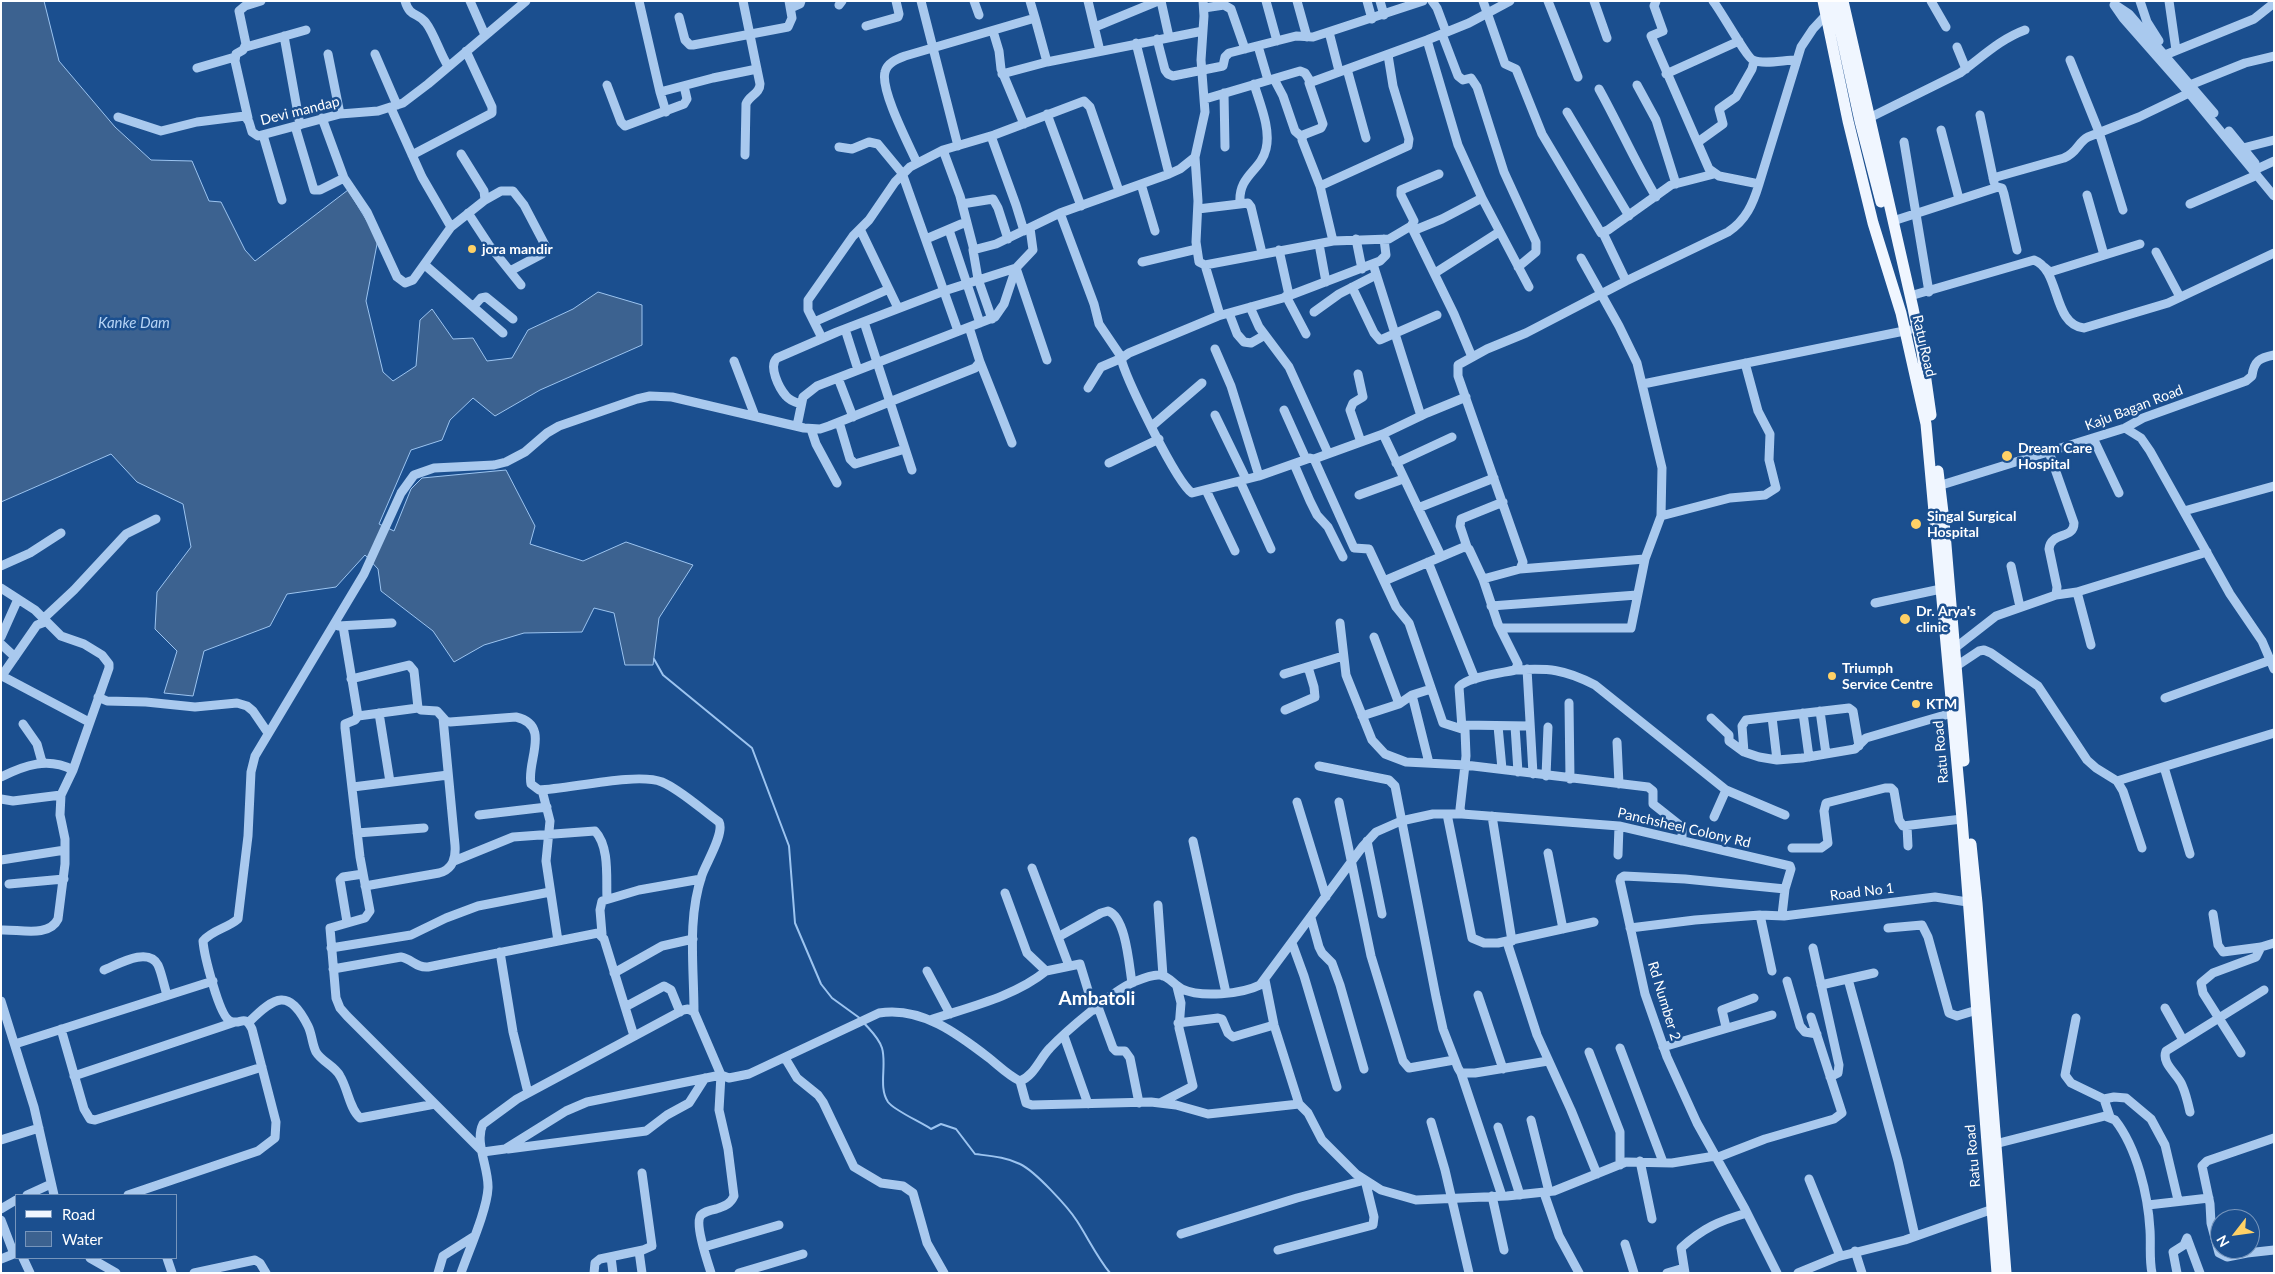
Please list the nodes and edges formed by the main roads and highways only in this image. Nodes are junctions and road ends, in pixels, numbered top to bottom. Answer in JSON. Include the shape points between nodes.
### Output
{"nodes":[{"id":1,"x":1823,"y":1,"type":"edge"},
{"id":2,"x":1828,"y":1,"type":"edge"},
{"id":3,"x":1834,"y":1,"type":"edge"},
{"id":4,"x":1843,"y":1,"type":"edge"},
{"id":5,"x":1896,"y":269,"type":"junction"},
{"id":6,"x":1894,"y":294,"type":"junction"},
{"id":7,"x":1910,"y":295,"type":"junction"},
{"id":8,"x":1936,"y":486,"type":"junction"},
{"id":9,"x":1953,"y":668,"type":"junction"},
{"id":10,"x":1972,"y":903,"type":"junction"},
{"id":11,"x":1997,"y":1273,"type":"edge"},
{"id":12,"x":2006,"y":1273,"type":"edge"}],
"edges":[{"from":1,"to":6,"type":"main road","name":"Ratu Road","via":[[1848,121]]},
{"from":2,"to":5,"type":"main road","via":[[1854,123]]},
{"from":3,"to":5,"type":"main road"},
{"from":4,"to":7,"type":"main road","name":"Ratu Road"},
{"from":5,"to":6,"type":"main road"},
{"from":5,"to":7,"type":"main road"},
{"from":6,"to":8,"type":"main road","name":"Ratu Road","via":[[1906,331]]},
{"from":7,"to":8,"type":"main road","name":"Ratu Road"},
{"from":8,"to":9,"type":"main road","name":"Ratu Road","via":[[1941,589]]},
{"from":8,"to":9,"type":"main road","name":"Ratu Road","via":[[1955,648]]},
{"from":9,"to":10,"type":"main road","name":"Ratu Road"},
{"from":9,"to":10,"type":"main road","name":"Ratu Road","via":[[1952,713]]},
{"from":10,"to":11,"type":"main road","name":"Ratu Road","via":[[1976,1010]]},
{"from":10,"to":12,"type":"main road","name":"Ratu Road"}]}
